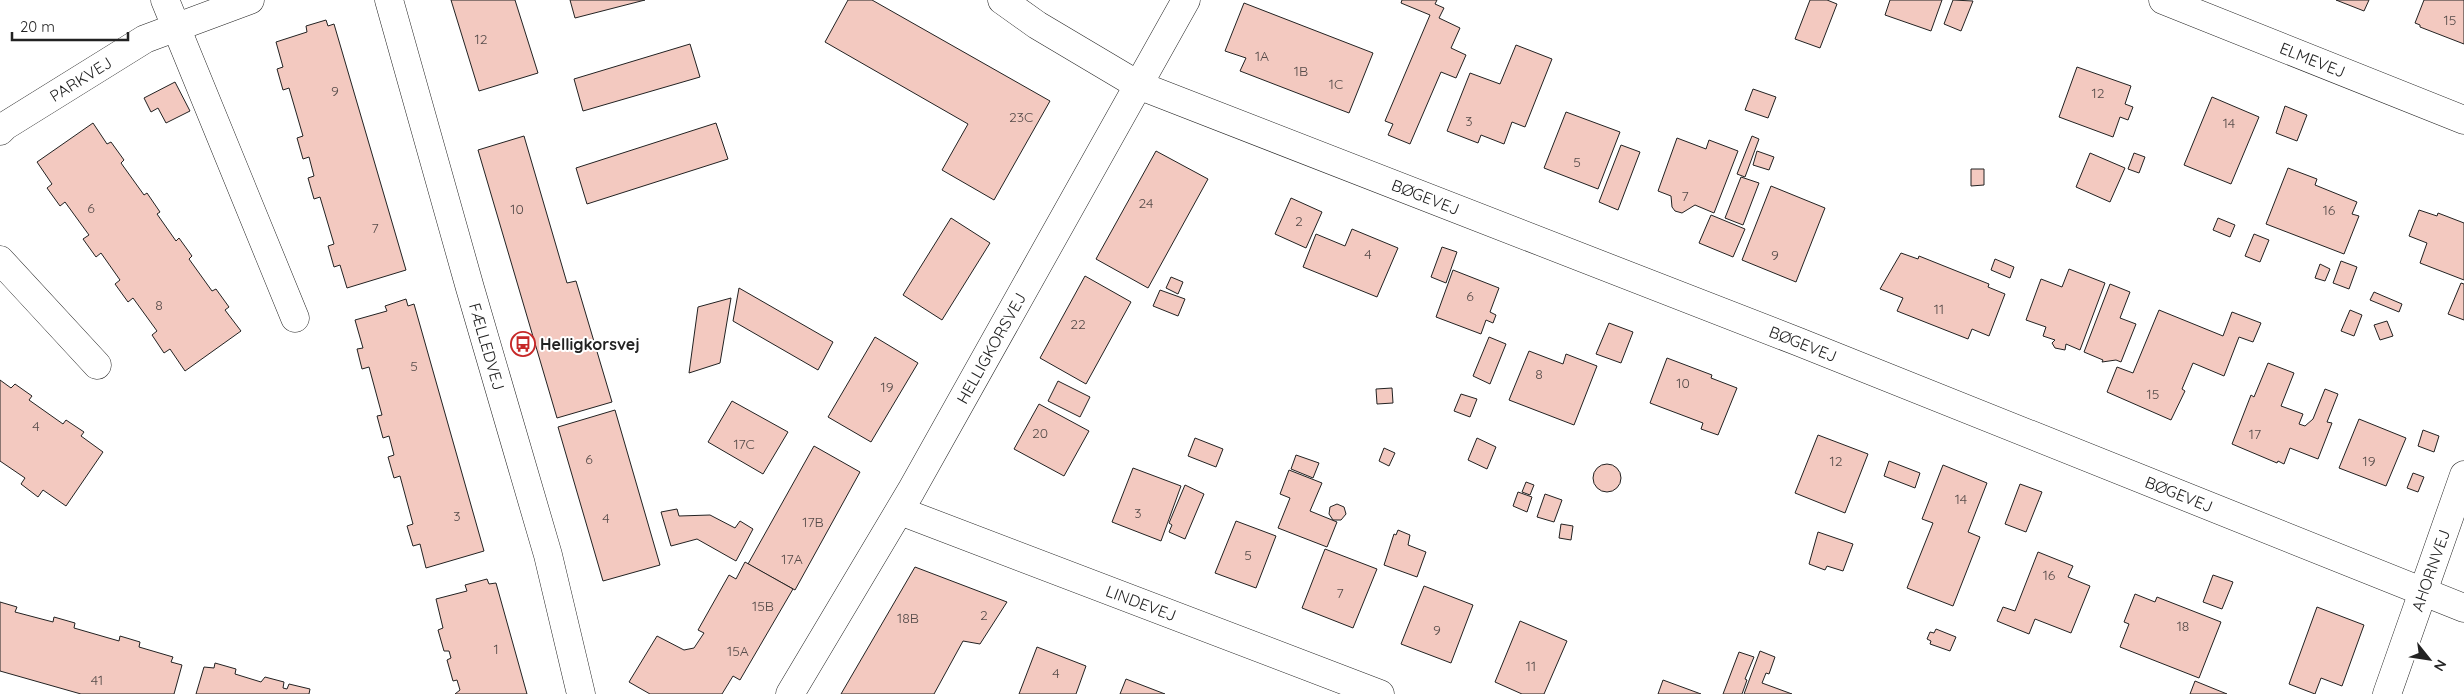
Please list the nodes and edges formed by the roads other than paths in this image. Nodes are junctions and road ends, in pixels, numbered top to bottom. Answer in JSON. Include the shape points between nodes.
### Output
{"nodes":[{"id":1,"x":166,"y":0,"type":"edge"},
{"id":2,"x":250,"y":0,"type":"edge"},
{"id":3,"x":389,"y":0,"type":"edge"},
{"id":4,"x":1002,"y":0,"type":"edge"},
{"id":5,"x":1186,"y":0,"type":"edge"},
{"id":6,"x":2163,"y":0,"type":"edge"},
{"id":7,"x":177,"y":27,"type":"junction"},
{"id":8,"x":1138,"y":85,"type":"junction"},
{"id":9,"x":2464,"y":120,"type":"edge"},
{"id":10,"x":0,"y":131,"type":"edge"},
{"id":11,"x":0,"y":260,"type":"edge"},
{"id":12,"x":296,"y":318,"type":"dead end"},
{"id":13,"x":97,"y":365,"type":"dead end"},
{"id":14,"x":2464,"y":475,"type":"edge"},
{"id":15,"x":900,"y":511,"type":"junction"},
{"id":16,"x":2423,"y":592,"type":"junction"},
{"id":17,"x":2464,"y":608,"type":"edge"},
{"id":18,"x":581,"y":694,"type":"edge"},
{"id":19,"x":790,"y":694,"type":"edge"},
{"id":20,"x":1380,"y":694,"type":"edge"},
{"id":21,"x":2387,"y":694,"type":"edge"}],
"edges":[{"from":1,"to":7,"type":"street"},
{"from":2,"to":7,"type":"street","name":"PARKVEJ"},
{"from":3,"to":18,"type":"street","name":"FÆLLEDVEJ","via":[[548,555]]},
{"from":4,"to":8,"type":"street","name":"BØGEVEJ","via":[[1037,25]]},
{"from":5,"to":8,"type":"street","name":"HELLIGKORSVEJ"},
{"from":6,"to":9,"type":"street","name":"ELMEVEJ"},
{"from":7,"to":10,"type":"street","name":"PARKVEJ","via":[[145,40]]},
{"from":7,"to":12,"type":"street"},
{"from":8,"to":15,"type":"street","name":"HELLIGKORSVEJ"},
{"from":8,"to":16,"type":"street","name":"BØGEVEJ","via":[[1799,342]]},
{"from":11,"to":13,"type":"street"},
{"from":14,"to":16,"type":"street","name":"AHORNVEJ"},
{"from":15,"to":19,"type":"street","name":"HELLIGKORSVEJ"},
{"from":15,"to":20,"type":"street","name":"LINDEVEJ"},
{"from":16,"to":17,"type":"street","name":"BØGEVEJ"},
{"from":16,"to":21,"type":"street","name":"AHORNVEJ"}]}
